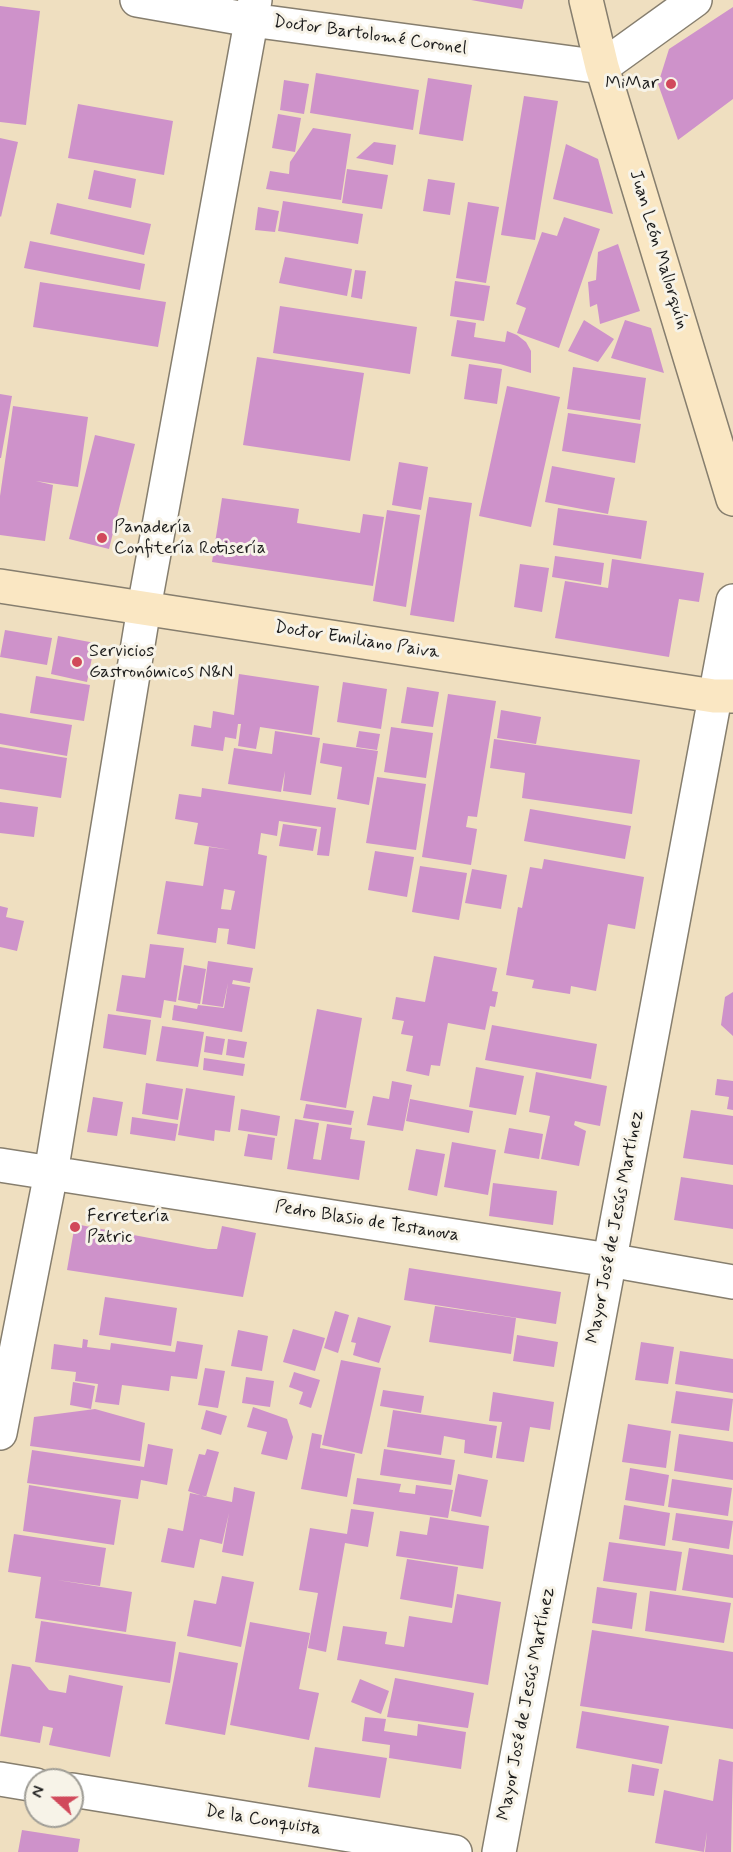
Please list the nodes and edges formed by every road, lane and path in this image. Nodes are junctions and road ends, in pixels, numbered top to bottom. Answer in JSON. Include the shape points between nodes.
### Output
{"nodes":[{"id":1,"x":137,"y":0,"type":"edge"},
{"id":2,"x":586,"y":0,"type":"edge"},
{"id":3,"x":695,"y":0,"type":"edge"},
{"id":4,"x":253,"y":10,"type":"edge"},
{"id":5,"x":602,"y":68,"type":"junction"},
{"id":6,"x":733,"y":499,"type":"edge"},
{"id":7,"x":0,"y":586,"type":"edge"},
{"id":8,"x":733,"y":601,"type":"edge"},
{"id":9,"x":144,"y":608,"type":"junction"},
{"id":10,"x":727,"y":691,"type":"edge"},
{"id":11,"x":0,"y":1165,"type":"edge"},
{"id":12,"x":51,"y":1173,"type":"junction"},
{"id":13,"x":609,"y":1260,"type":"junction"},
{"id":14,"x":733,"y":1282,"type":"edge"},
{"id":15,"x":0,"y":1433,"type":"edge"},
{"id":16,"x":0,"y":1779,"type":"edge"},
{"id":17,"x":24,"y":1783,"type":"edge"},
{"id":18,"x":84,"y":1792,"type":"edge"},
{"id":19,"x":455,"y":1852,"type":"edge"},
{"id":20,"x":499,"y":1852,"type":"edge"}],
"edges":[{"from":1,"to":4,"type":"street","name":"Doctor Bartolomé Coronel"},
{"from":2,"to":5,"type":"street","name":"Juan León Mallorquín"},
{"from":3,"to":5,"type":"street"},
{"from":4,"to":5,"type":"street","name":"Doctor Bartolomé Coronel"},
{"from":4,"to":9,"type":"street"},
{"from":5,"to":6,"type":"street","name":"Juan León Mallorquín"},
{"from":7,"to":9,"type":"street","name":"Doctor Emiliano Paiva"},
{"from":8,"to":10,"type":"street","name":"Mayor José de Jesús Martínez"},
{"from":9,"to":10,"type":"street","name":"Doctor Emiliano Paiva"},
{"from":9,"to":12,"type":"street"},
{"from":10,"to":13,"type":"street","name":"Mayor José de Jesús Martínez"},
{"from":11,"to":12,"type":"street","name":"Pedro Blasio de Testanova"},
{"from":12,"to":13,"type":"street","name":"Pedro Blasio de Testanova"},
{"from":12,"to":15,"type":"street"},
{"from":13,"to":14,"type":"street","name":"Pedro Blasio de Testanova"},
{"from":13,"to":20,"type":"street","name":"Mayor José de Jesús Martínez"},
{"from":16,"to":17,"type":"street"},
{"from":18,"to":19,"type":"street","name":"De la Conquista"}]}
